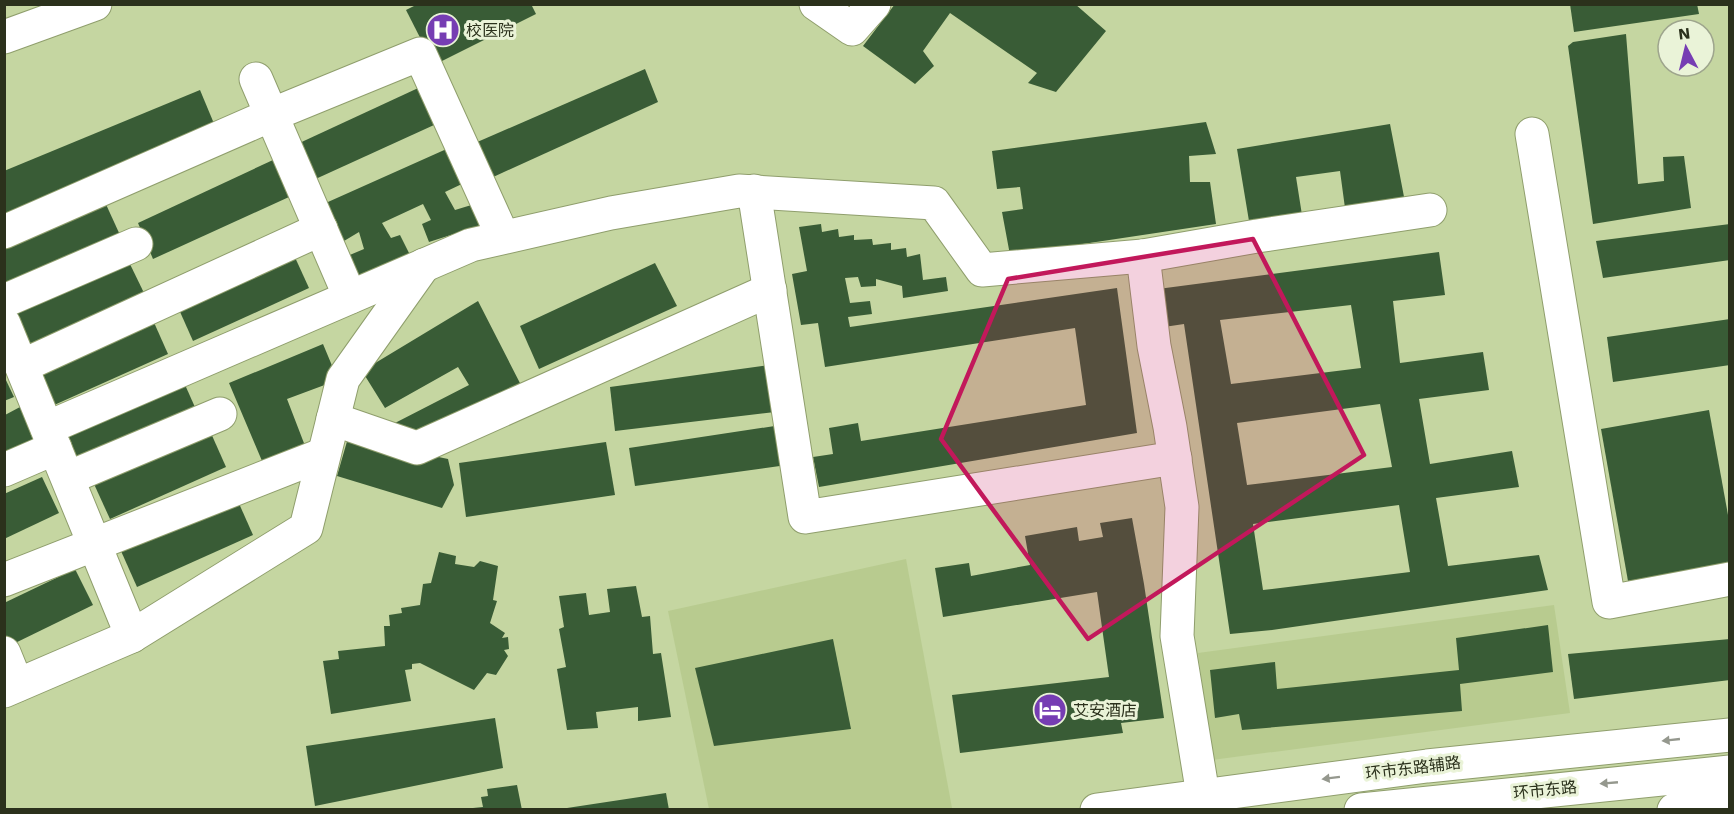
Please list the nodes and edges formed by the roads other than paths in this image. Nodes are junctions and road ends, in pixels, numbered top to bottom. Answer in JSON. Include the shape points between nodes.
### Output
{"nodes":[{"id":1,"x":94,"y":4,"type":"edge"},
{"id":2,"x":816,"y":4,"type":"edge"},
{"id":3,"x":874,"y":4,"type":"edge"},
{"id":4,"x":4,"y":37,"type":"edge"},
{"id":5,"x":256,"y":80,"type":"dead end"},
{"id":6,"x":272,"y":115,"type":"junction"},
{"id":7,"x":1532,"y":134,"type":"dead end"},
{"id":8,"x":754,"y":191,"type":"junction"},
{"id":9,"x":1430,"y":210,"type":"dead end"},
{"id":10,"x":321,"y":228,"type":"junction"},
{"id":11,"x":4,"y":232,"type":"edge"},
{"id":12,"x":503,"y":237,"type":"junction"},
{"id":13,"x":136,"y":244,"type":"dead end"},
{"id":14,"x":1143,"y":256,"type":"junction"},
{"id":15,"x":424,"y":265,"type":"junction"},
{"id":16,"x":770,"y":290,"type":"junction"},
{"id":17,"x":350,"y":297,"type":"junction"},
{"id":18,"x":4,"y":301,"type":"edge"},
{"id":19,"x":4,"y":324,"type":"edge"},
{"id":20,"x":22,"y":366,"type":"junction"},
{"id":21,"x":220,"y":414,"type":"dead end"},
{"id":22,"x":333,"y":419,"type":"junction"},
{"id":23,"x":51,"y":438,"type":"junction"},
{"id":24,"x":324,"y":454,"type":"junction"},
{"id":25,"x":1175,"y":458,"type":"junction"},
{"id":26,"x":4,"y":470,"type":"edge"},
{"id":27,"x":68,"y":478,"type":"junction"},
{"id":28,"x":95,"y":545,"type":"junction"},
{"id":29,"x":1730,"y":579,"type":"edge"},
{"id":30,"x":4,"y":580,"type":"edge"},
{"id":31,"x":132,"y":636,"type":"junction"},
{"id":32,"x":4,"y":653,"type":"edge"},
{"id":33,"x":11,"y":688,"type":"edge"},
{"id":34,"x":1730,"y":735,"type":"edge"},
{"id":35,"x":1730,"y":772,"type":"edge"},
{"id":36,"x":1203,"y":795,"type":"junction"},
{"id":37,"x":1730,"y":804,"type":"edge"},
{"id":38,"x":1097,"y":810,"type":"edge"},
{"id":39,"x":1361,"y":810,"type":"edge"},
{"id":40,"x":1674,"y":810,"type":"edge"}],
"edges":[{"from":1,"to":4,"type":"main road"},
{"from":2,"to":3,"type":"main road","via":[[852,29]]},
{"from":5,"to":6,"type":"main road"},
{"from":6,"to":10,"type":"main road"},
{"from":6,"to":11,"type":"main road"},
{"from":6,"to":12,"type":"main road","via":[[420,54]]},
{"from":7,"to":29,"type":"main road","via":[[1609,602]]},
{"from":8,"to":12,"type":"main road","via":[[611,213]]},
{"from":8,"to":14,"type":"main road","via":[[934,202],[982,270]]},
{"from":8,"to":16,"type":"main road"},
{"from":9,"to":14,"type":"main road"},
{"from":10,"to":17,"type":"main road"},
{"from":10,"to":20,"type":"main road"},
{"from":12,"to":15,"type":"main road","via":[[471,244]]},
{"from":13,"to":18,"type":"main road"},
{"from":14,"to":25,"type":"main road","via":[[1154,346]]},
{"from":15,"to":17,"type":"main road"},
{"from":15,"to":22,"type":"main road","via":[[343,379]]},
{"from":16,"to":22,"type":"main road","via":[[417,448]]},
{"from":16,"to":25,"type":"main road","via":[[805,517]]},
{"from":17,"to":23,"type":"main road"},
{"from":19,"to":20,"type":"main road"},
{"from":20,"to":23,"type":"main road"},
{"from":21,"to":27,"type":"main road"},
{"from":22,"to":24,"type":"main road"},
{"from":23,"to":26,"type":"main road"},
{"from":23,"to":27,"type":"main road"},
{"from":24,"to":28,"type":"main road"},
{"from":24,"to":31,"type":"main road","via":[[306,528]]},
{"from":25,"to":36,"type":"main road","via":[[1182,507],[1177,636]]},
{"from":27,"to":28,"type":"main road"},
{"from":28,"to":30,"type":"main road"},
{"from":28,"to":31,"type":"main road"},
{"from":31,"to":33,"type":"main road"},
{"from":32,"to":33,"type":"main road"},
{"from":34,"to":36,"type":"main road","name":"环市东路辅路","one_way":true,"via":[[1439,765]]},
{"from":35,"to":39,"type":"main road","name":"环市东路","one_way":true},
{"from":36,"to":38,"type":"main road","name":"环市东路辅路"},
{"from":37,"to":40,"type":"main road"}]}
